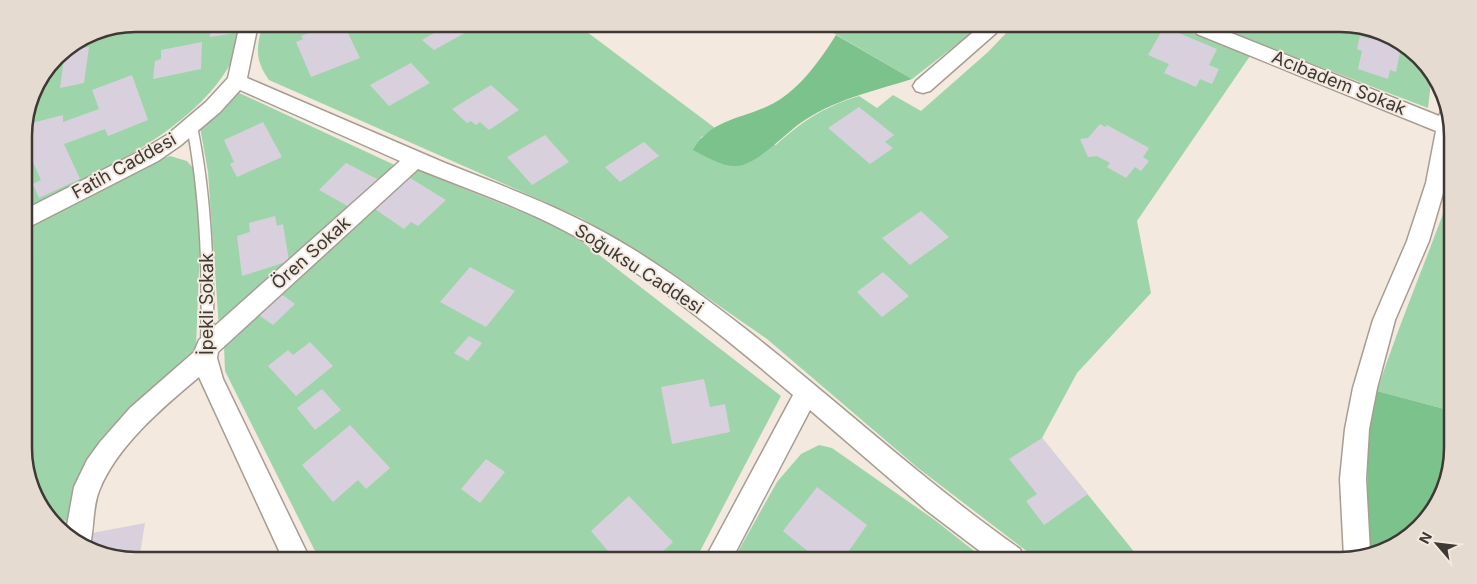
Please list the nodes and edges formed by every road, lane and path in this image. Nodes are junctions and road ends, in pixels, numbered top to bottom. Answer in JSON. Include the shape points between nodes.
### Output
{"nodes":[{"id":1,"x":246,"y":32,"type":"edge"},
{"id":2,"x":985,"y":32,"type":"edge"},
{"id":3,"x":1211,"y":32,"type":"edge"},
{"id":4,"x":237,"y":81,"type":"junction"},
{"id":5,"x":923,"y":86,"type":"dead end"},
{"id":6,"x":1443,"y":119,"type":"edge"},
{"id":7,"x":192,"y":126,"type":"junction"},
{"id":8,"x":1444,"y":141,"type":"edge"},
{"id":9,"x":415,"y":159,"type":"junction"},
{"id":10,"x":33,"y":216,"type":"edge"},
{"id":11,"x":206,"y":352,"type":"junction"},
{"id":12,"x":807,"y":392,"type":"junction"},
{"id":13,"x":79,"y":534,"type":"edge"},
{"id":14,"x":1357,"y":550,"type":"edge"},
{"id":15,"x":1002,"y":551,"type":"edge"},
{"id":16,"x":294,"y":552,"type":"edge"},
{"id":17,"x":722,"y":552,"type":"edge"}],
"edges":[{"from":1,"to":4,"type":"street"},
{"from":2,"to":5,"type":"street"},
{"from":3,"to":6,"type":"street","name":"Acıbadem Sokak"},
{"from":4,"to":7,"type":"street","name":"Fatih Caddesi"},
{"from":4,"to":9,"type":"street","name":"Soğuksu Caddesi"},
{"from":7,"to":10,"type":"street","name":"Fatih Caddesi","via":[[151,155]]},
{"from":7,"to":11,"type":"lane","name":"İpekli Sokak","via":[[207,214],[209,289]]},
{"from":8,"to":14,"type":"street","via":[[1436,182],[1418,241],[1384,320],[1365,388],[1357,429],[1353,479]]},
{"from":9,"to":11,"type":"street","name":"Ören Sokak"},
{"from":9,"to":12,"type":"street","name":"Soğuksu Caddesi","via":[[591,234],[679,292]]},
{"from":11,"to":13,"type":"street","name":"Ören Sokak","via":[[165,390],[108,452],[87,488]]},
{"from":11,"to":16,"type":"street","name":"İpekli Sokak","via":[[212,381]]},
{"from":12,"to":15,"type":"street","name":"Soğuksu Caddesi","via":[[924,494]]},
{"from":12,"to":17,"type":"street"}]}
